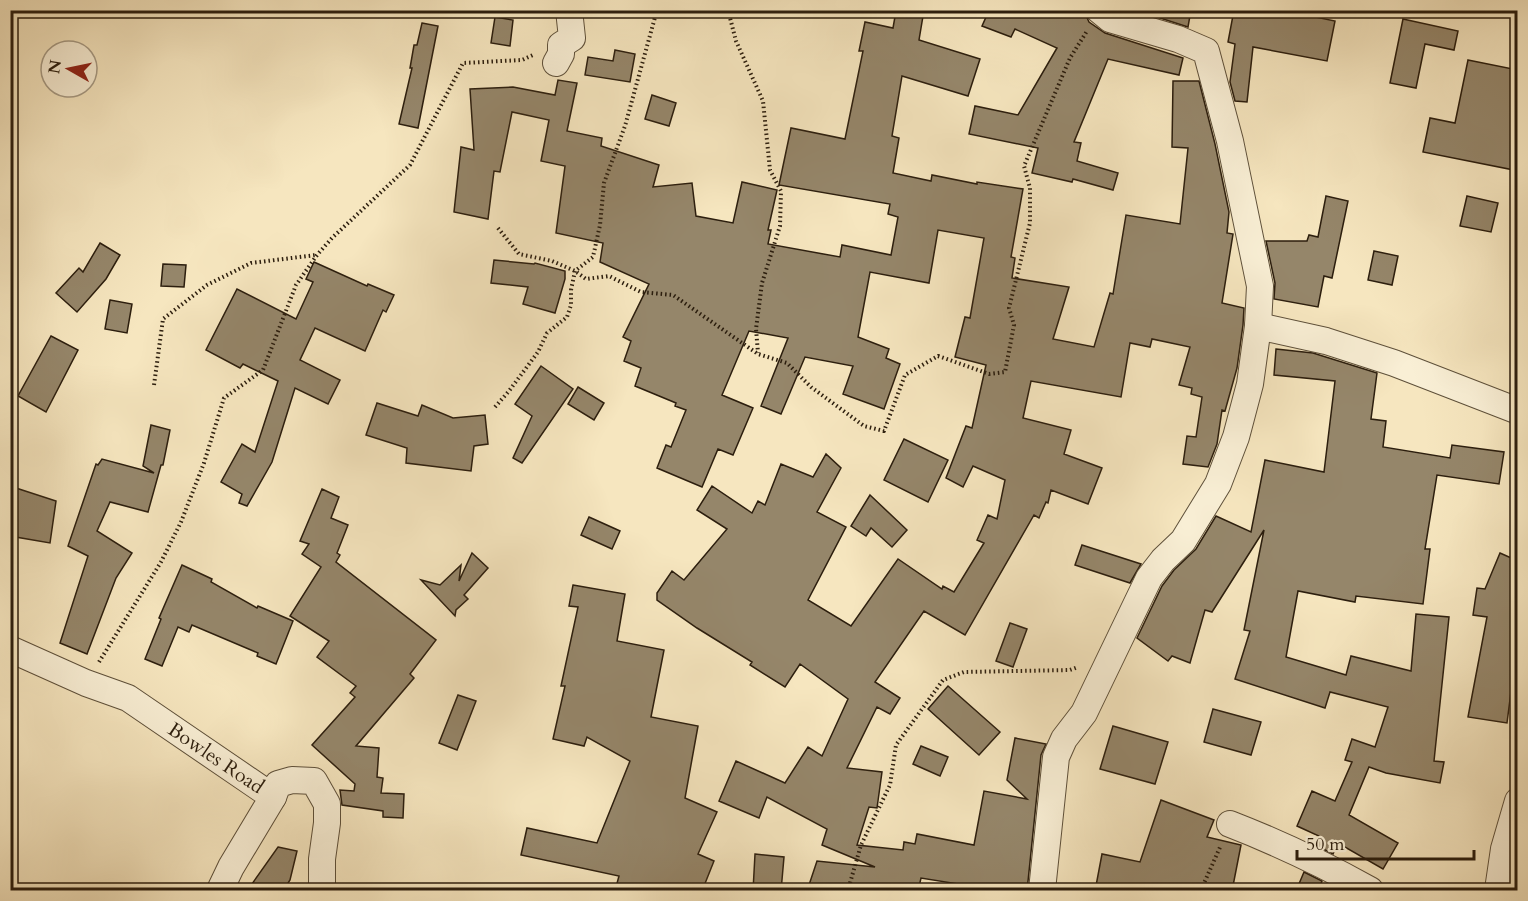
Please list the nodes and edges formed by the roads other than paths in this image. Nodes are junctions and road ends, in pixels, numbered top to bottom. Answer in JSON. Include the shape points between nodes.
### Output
{"nodes":[{"id":1,"x":569,"y":10,"type":"edge"},
{"id":2,"x":1099,"y":11,"type":"edge"},
{"id":3,"x":556,"y":63,"type":"dead end"},
{"id":4,"x":1258,"y":326,"type":"junction"},
{"id":5,"x":1518,"y":411,"type":"edge"},
{"id":6,"x":10,"y":650,"type":"edge"},
{"id":7,"x":273,"y":797,"type":"junction"},
{"id":8,"x":1518,"y":801,"type":"edge"},
{"id":9,"x":1230,"y":825,"type":"road end"},
{"id":10,"x":220,"y":891,"type":"edge"},
{"id":11,"x":322,"y":891,"type":"edge"},
{"id":12,"x":1042,"y":891,"type":"edge"},
{"id":13,"x":1370,"y":891,"type":"edge"},
{"id":14,"x":1497,"y":891,"type":"edge"}],
"edges":[{"from":1,"to":3,"type":"street","via":[[572,38],[561,45]]},
{"from":2,"to":4,"type":"street","via":[[1110,19],[1206,51],[1230,141],[1260,286]]},
{"from":4,"to":5,"type":"street","via":[[1326,341],[1395,363]]},
{"from":4,"to":12,"type":"street","via":[[1250,384],[1218,484],[1183,541],[1149,578],[1084,713],[1056,757]]},
{"from":6,"to":7,"type":"street","name":"Bowles Road","via":[[128,698]]},
{"from":7,"to":10,"type":"street"},
{"from":7,"to":11,"type":"street","name":"Bowles Road","via":[[278,784],[314,781],[327,804]]},
{"from":8,"to":14,"type":"street"},
{"from":9,"to":13,"type":"street","via":[[1333,869]]}]}
